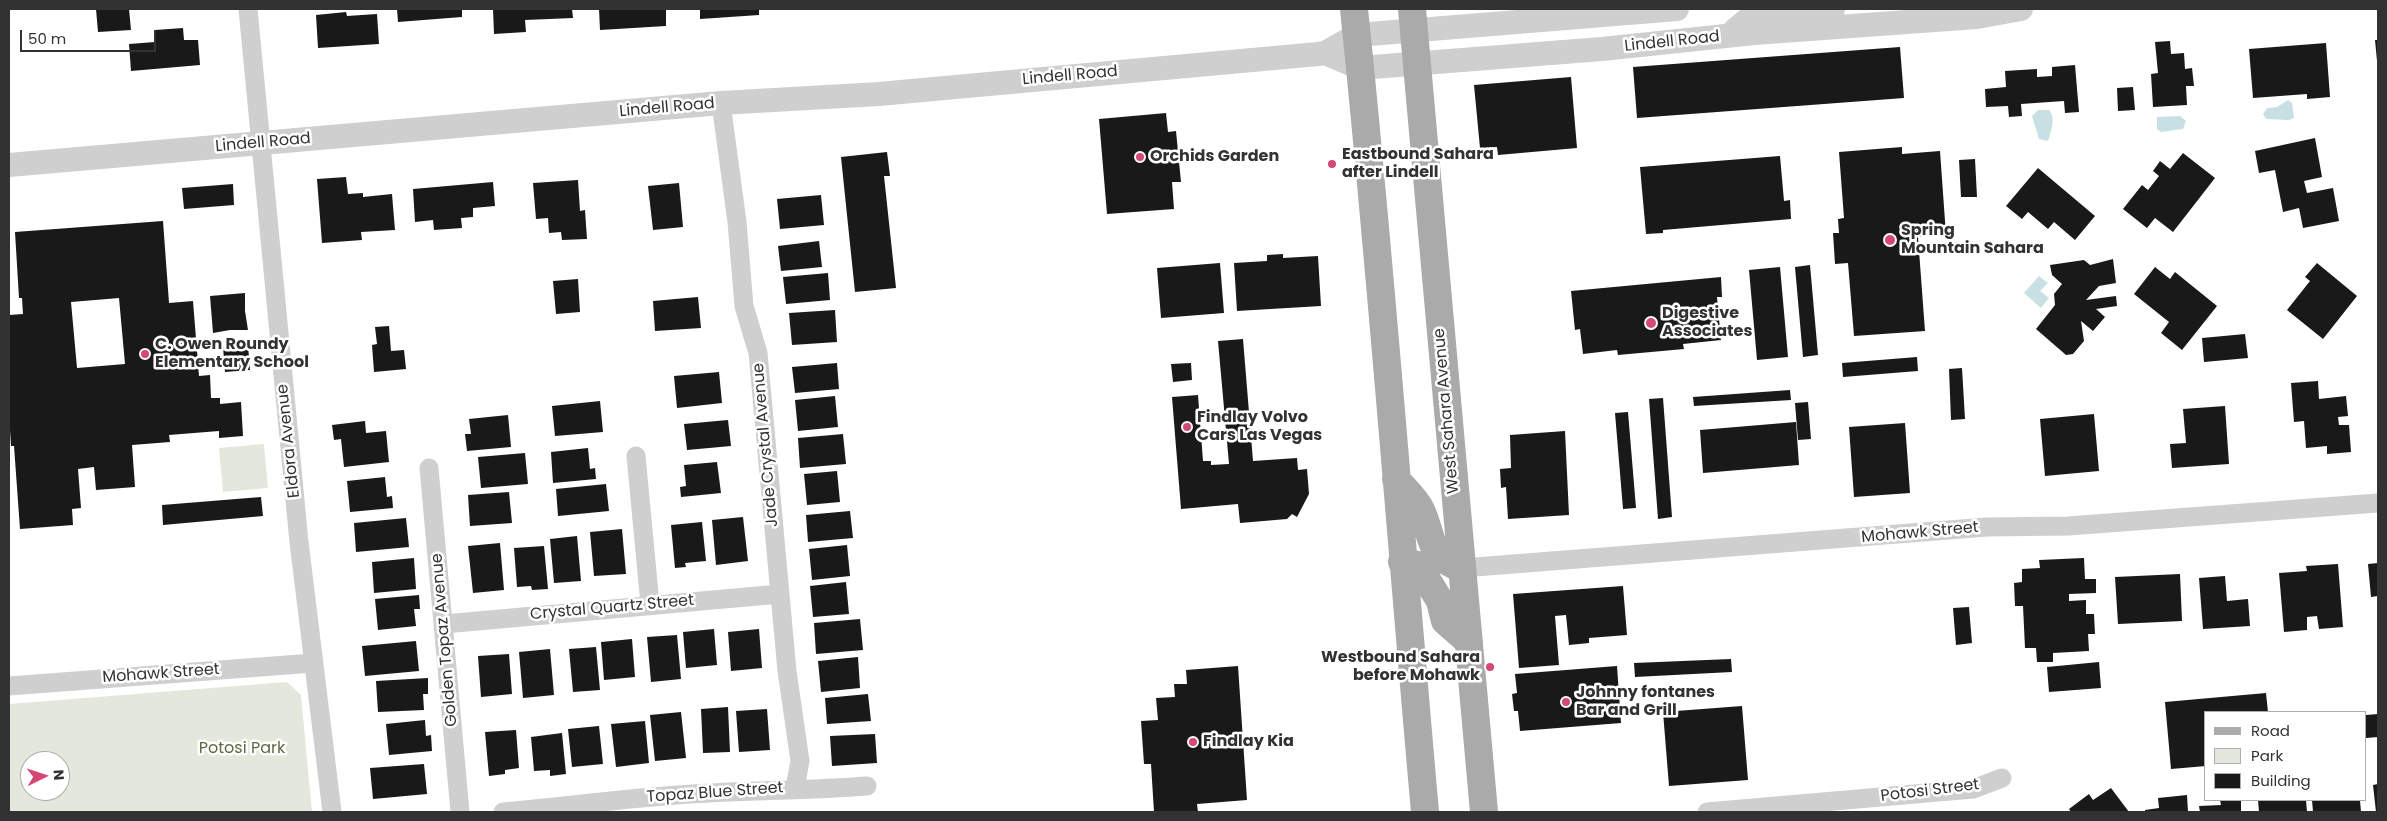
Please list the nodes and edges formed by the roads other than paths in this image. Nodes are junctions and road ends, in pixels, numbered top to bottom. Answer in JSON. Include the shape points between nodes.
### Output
{"nodes":[{"id":1,"x":248,"y":9,"type":"edge"},
{"id":2,"x":1354,"y":9,"type":"edge"},
{"id":3,"x":1677,"y":9,"type":"edge"},
{"id":4,"x":1833,"y":9,"type":"edge"},
{"id":5,"x":2021,"y":9,"type":"edge"},
{"id":6,"x":1412,"y":19,"type":"edge"},
{"id":7,"x":1356,"y":35,"type":"junction"},
{"id":8,"x":1728,"y":36,"type":"junction"},
{"id":9,"x":1325,"y":53,"type":"junction"},
{"id":10,"x":1416,"y":64,"type":"junction"},
{"id":11,"x":1360,"y":68,"type":"junction"},
{"id":12,"x":721,"y":103,"type":"junction"},
{"id":13,"x":261,"y":144,"type":"junction"},
{"id":14,"x":9,"y":165,"type":"edge"},
{"id":15,"x":636,"y":456,"type":"dead end"},
{"id":16,"x":429,"y":468,"type":"dead end"},
{"id":17,"x":1396,"y":479,"type":"junction"},
{"id":18,"x":2378,"y":503,"type":"edge"},
{"id":19,"x":1402,"y":562,"type":"junction"},
{"id":20,"x":1462,"y":568,"type":"junction"},
{"id":21,"x":780,"y":594,"type":"junction"},
{"id":22,"x":650,"y":604,"type":"junction"},
{"id":23,"x":444,"y":624,"type":"junction"},
{"id":24,"x":1469,"y":642,"type":"junction"},
{"id":25,"x":313,"y":663,"type":"junction"},
{"id":26,"x":9,"y":686,"type":"edge"},
{"id":27,"x":2002,"y":778,"type":"dead end"},
{"id":28,"x":867,"y":786,"type":"dead end"},
{"id":29,"x":795,"y":788,"type":"junction"},
{"id":30,"x":332,"y":812,"type":"edge"},
{"id":31,"x":460,"y":812,"type":"edge"},
{"id":32,"x":503,"y":812,"type":"edge"},
{"id":33,"x":1425,"y":812,"type":"edge"},
{"id":34,"x":1484,"y":812,"type":"edge"},
{"id":35,"x":1707,"y":812,"type":"edge"}],
"edges":[{"from":1,"to":13,"type":"street","name":"Eldora Avenue"},
{"from":2,"to":7,"type":"main road"},
{"from":3,"to":6,"type":"street","name":"Lindell Road"},
{"from":4,"to":8,"type":"street","via":[[1747,20]]},
{"from":5,"to":8,"type":"street","name":"Lindell Road","via":[[1977,17]]},
{"from":6,"to":7,"type":"street","name":"Lindell Road"},
{"from":6,"to":10,"type":"main road","name":"West Sahara Avenue"},
{"from":7,"to":9,"type":"street","name":"Lindell Road"},
{"from":7,"to":11,"type":"main road"},
{"from":8,"to":10,"type":"street","name":"Lindell Road"},
{"from":9,"to":11,"type":"street","name":"Lindell Road"},
{"from":9,"to":12,"type":"street","name":"Lindell Road","via":[[879,94]]},
{"from":10,"to":11,"type":"street","name":"Lindell Road"},
{"from":10,"to":20,"type":"main road","name":"West Sahara Avenue"},
{"from":11,"to":17,"type":"main road"},
{"from":12,"to":13,"type":"street","name":"Lindell Road"},
{"from":12,"to":21,"type":"street","name":"Jade Crystal Avenue","via":[[737,222],[744,306],[758,353]]},
{"from":13,"to":14,"type":"street","name":"Lindell Road"},
{"from":13,"to":25,"type":"street","name":"Eldora Avenue"},
{"from":15,"to":22,"type":"street"},
{"from":16,"to":23,"type":"street","name":"Golden Topaz Avenue"},
{"from":17,"to":19,"type":"main road"},
{"from":17,"to":20,"type":"main road","via":[[1422,510],[1428,536],[1435,549],[1447,564]]},
{"from":18,"to":20,"type":"street","name":"Mohawk Street","via":[[2068,526],[1987,527]]},
{"from":19,"to":24,"type":"main road","via":[[1418,565],[1440,601],[1445,621]]},
{"from":19,"to":33,"type":"main road"},
{"from":20,"to":24,"type":"main road","name":"West Sahara Avenue"},
{"from":21,"to":22,"type":"street","name":"Crystal Quartz Street"},
{"from":21,"to":29,"type":"street","name":"Jade Crystal Avenue","via":[[800,760]]},
{"from":22,"to":23,"type":"street","name":"Crystal Quartz Street"},
{"from":23,"to":31,"type":"street","name":"Golden Topaz Avenue"},
{"from":24,"to":34,"type":"main road","name":"West Sahara Avenue"},
{"from":25,"to":26,"type":"street","name":"Mohawk Street"},
{"from":25,"to":30,"type":"street","name":"Eldora Avenue"},
{"from":27,"to":35,"type":"street","name":"Potosi Street","via":[[1973,789]]},
{"from":28,"to":29,"type":"street","name":"Topaz Blue Street","via":[[824,790]]},
{"from":29,"to":32,"type":"street","name":"Topaz Blue Street","via":[[658,796]]}]}
